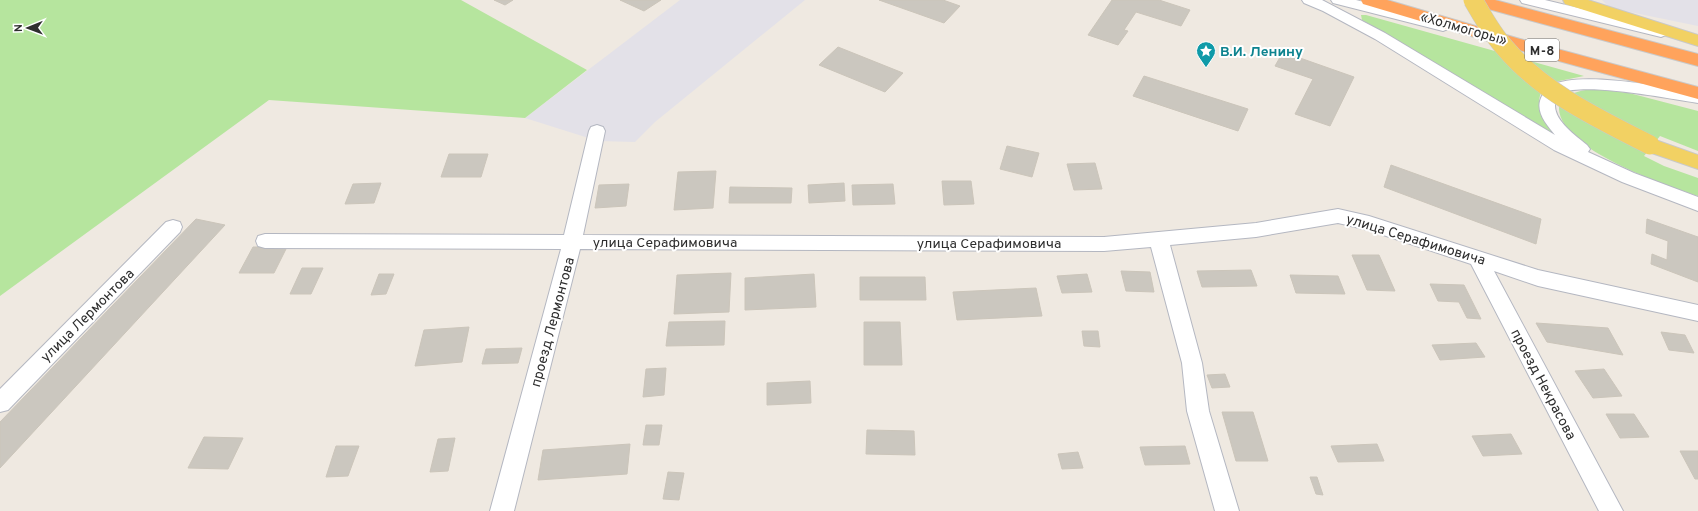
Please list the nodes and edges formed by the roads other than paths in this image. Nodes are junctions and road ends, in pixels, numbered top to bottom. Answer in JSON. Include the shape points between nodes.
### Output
{"nodes":[{"id":1,"x":1309,"y":0,"type":"edge"},
{"id":2,"x":1338,"y":0,"type":"edge"},
{"id":3,"x":1369,"y":0,"type":"edge"},
{"id":4,"x":1474,"y":0,"type":"edge"},
{"id":5,"x":1527,"y":0,"type":"edge"},
{"id":6,"x":1571,"y":0,"type":"edge"},
{"id":7,"x":1698,"y":41,"type":"edge"},
{"id":8,"x":1514,"y":43,"type":"junction"},
{"id":9,"x":1698,"y":60,"type":"edge"},
{"id":10,"x":1698,"y":93,"type":"edge"},
{"id":11,"x":1698,"y":98,"type":"edge"},
{"id":12,"x":597,"y":131,"type":"dead end"},
{"id":13,"x":1698,"y":162,"type":"edge"},
{"id":14,"x":1636,"y":181,"type":"junction"},
{"id":15,"x":1698,"y":204,"type":"edge"},
{"id":16,"x":173,"y":227,"type":"dead end"},
{"id":17,"x":1159,"y":240,"type":"junction"},
{"id":18,"x":265,"y":241,"type":"dead end"},
{"id":19,"x":572,"y":242,"type":"junction"},
{"id":20,"x":1477,"y":257,"type":"junction"},
{"id":21,"x":1698,"y":313,"type":"edge"},
{"id":22,"x":0,"y":403,"type":"edge"},
{"id":23,"x":502,"y":511,"type":"edge"},
{"id":24,"x":1227,"y":511,"type":"edge"},
{"id":25,"x":1611,"y":511,"type":"edge"}],
"edges":[{"from":1,"to":14,"type":"street","via":[[1380,36],[1560,146]]},
{"from":2,"to":8,"type":"street"},
{"from":3,"to":8,"type":"highway","name":"«Холмогоры»","number":"М-8"},
{"from":4,"to":9,"type":"highway","number":"М-8"},
{"from":4,"to":13,"type":"main road","bridge":true,"via":[[1491,32],[1505,50],[1524,69],[1568,102],[1650,145]]},
{"from":5,"to":7,"type":"street"},
{"from":6,"to":7,"type":"main road"},
{"from":8,"to":10,"type":"highway","name":"«Холмогоры»","number":"М-8"},
{"from":11,"to":14,"type":"street","via":[[1608,85],[1569,86],[1556,89],[1551,94],[1547,108],[1550,117],[1562,131],[1576,145]]},
{"from":12,"to":19,"type":"street","name":"проезд Лермонтова"},
{"from":14,"to":15,"type":"street"},
{"from":16,"to":22,"type":"street","name":"улица Лермонтова"},
{"from":17,"to":19,"type":"street","name":"улица Серафимовича","via":[[1104,244]]},
{"from":17,"to":20,"type":"street","name":"улица Серафимовича","via":[[1256,230],[1338,216],[1369,223]]},
{"from":17,"to":24,"type":"street","via":[[1192,363],[1198,411]]},
{"from":18,"to":19,"type":"street","name":"улица Серафимовича"},
{"from":19,"to":23,"type":"street","name":"проезд Лермонтова"},
{"from":20,"to":21,"type":"street","name":"улица Серафимовича","via":[[1538,278]]},
{"from":20,"to":25,"type":"street","name":"проезд Некрасова"}]}
